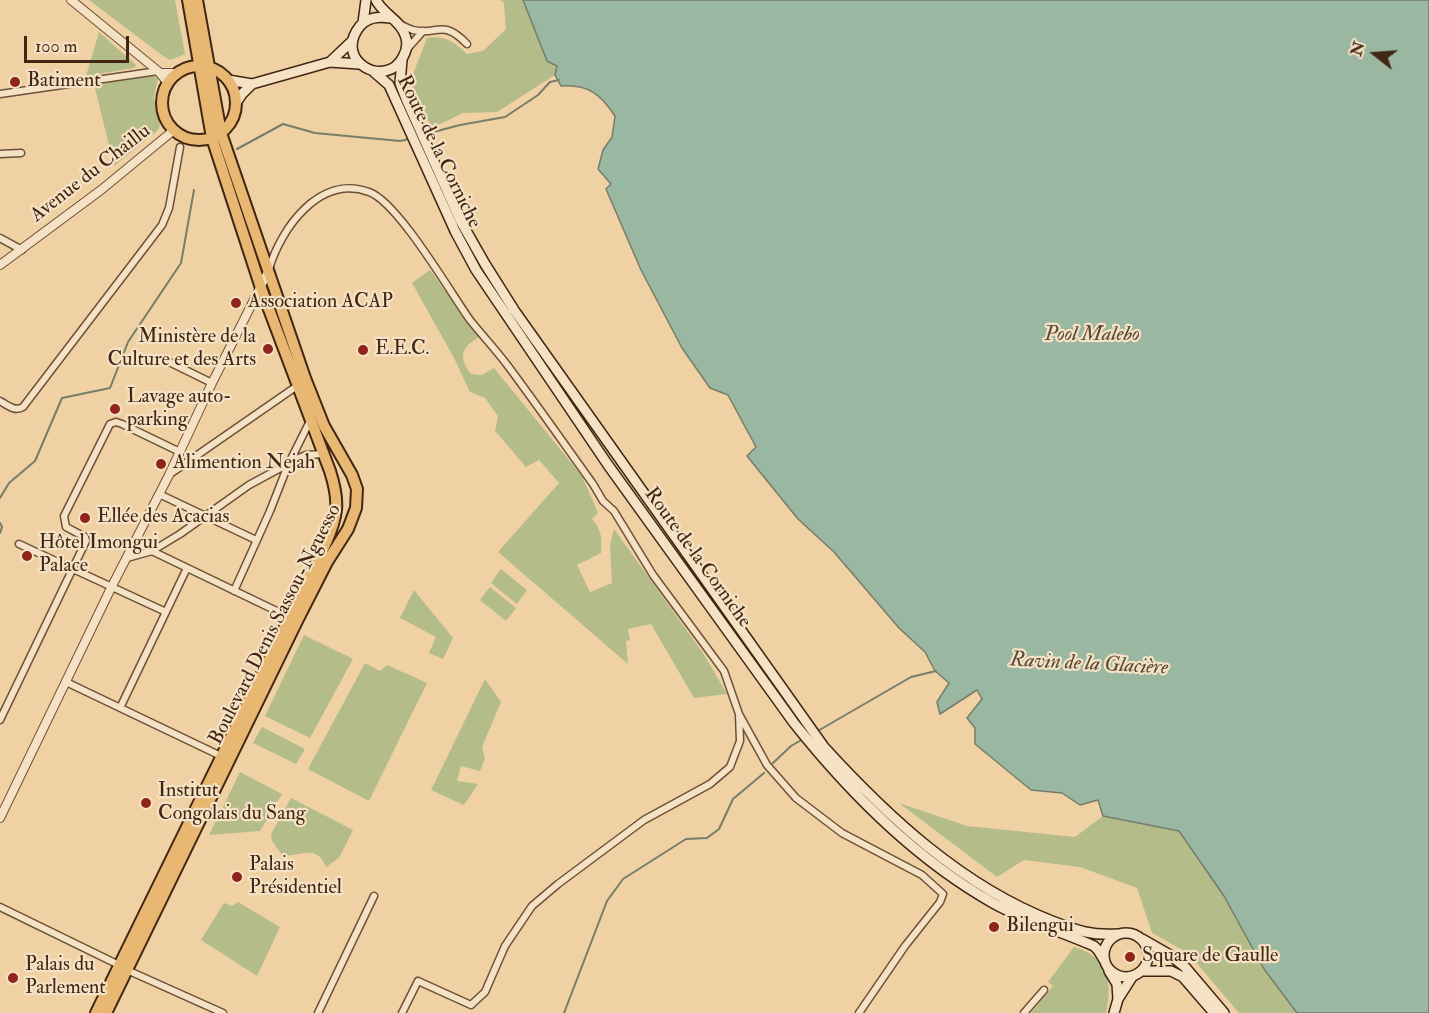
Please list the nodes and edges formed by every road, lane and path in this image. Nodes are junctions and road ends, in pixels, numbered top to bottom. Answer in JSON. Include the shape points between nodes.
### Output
{"nodes":[{"id":1,"x":71,"y":0,"type":"edge"},
{"id":2,"x":188,"y":0,"type":"edge"},
{"id":3,"x":197,"y":0,"type":"edge"},
{"id":4,"x":366,"y":0,"type":"edge"},
{"id":5,"x":376,"y":0,"type":"edge"},
{"id":6,"x":390,"y":18,"type":"junction"},
{"id":7,"x":363,"y":23,"type":"junction"},
{"id":8,"x":399,"y":24,"type":"junction"},
{"id":9,"x":423,"y":31,"type":"junction"},
{"id":10,"x":352,"y":41,"type":"junction"},
{"id":11,"x":467,"y":44,"type":"dead end"},
{"id":12,"x":406,"y":51,"type":"junction"},
{"id":13,"x":402,"y":60,"type":"junction"},
{"id":14,"x":330,"y":62,"type":"junction"},
{"id":15,"x":359,"y":64,"type":"junction"},
{"id":16,"x":204,"y":67,"type":"junction"},
{"id":17,"x":160,"y":72,"type":"junction"},
{"id":18,"x":374,"y":72,"type":"junction"},
{"id":19,"x":178,"y":73,"type":"junction"},
{"id":20,"x":228,"y":80,"type":"junction"},
{"id":21,"x":168,"y":83,"type":"junction"},
{"id":22,"x":252,"y":84,"type":"junction"},
{"id":23,"x":0,"y":94,"type":"edge"},
{"id":24,"x":236,"y":103,"type":"junction"},
{"id":25,"x":403,"y":103,"type":"junction"},
{"id":26,"x":174,"y":130,"type":"junction"},
{"id":27,"x":217,"y":135,"type":"junction"},
{"id":28,"x":180,"y":147,"type":"dead end"},
{"id":29,"x":21,"y":153,"type":"dead end"},
{"id":30,"x":0,"y":154,"type":"edge"},
{"id":31,"x":0,"y":238,"type":"edge"},
{"id":32,"x":22,"y":250,"type":"junction"},
{"id":33,"x":0,"y":266,"type":"edge"},
{"id":34,"x":268,"y":272,"type":"junction"},
{"id":35,"x":261,"y":288,"type":"junction"},
{"id":36,"x":165,"y":360,"type":"dead end"},
{"id":37,"x":212,"y":383,"type":"junction"},
{"id":38,"x":297,"y":386,"type":"junction"},
{"id":39,"x":0,"y":401,"type":"edge"},
{"id":40,"x":310,"y":420,"type":"junction"},
{"id":41,"x":180,"y":452,"type":"junction"},
{"id":42,"x":325,"y":454,"type":"junction"},
{"id":43,"x":288,"y":465,"type":"junction"},
{"id":44,"x":169,"y":475,"type":"junction"},
{"id":45,"x":159,"y":494,"type":"junction"},
{"id":46,"x":206,"y":516,"type":"junction"},
{"id":47,"x":256,"y":540,"type":"junction"},
{"id":48,"x":19,"y":544,"type":"dead end"},
{"id":49,"x":152,"y":551,"type":"junction"},
{"id":50,"x":127,"y":558,"type":"junction"},
{"id":51,"x":73,"y":568,"type":"junction"},
{"id":52,"x":187,"y":568,"type":"junction"},
{"id":53,"x":112,"y":586,"type":"junction"},
{"id":54,"x":234,"y":591,"type":"junction"},
{"id":55,"x":166,"y":612,"type":"junction"},
{"id":56,"x":289,"y":617,"type":"junction"},
{"id":57,"x":66,"y":682,"type":"junction"},
{"id":58,"x":120,"y":708,"type":"junction"},
{"id":59,"x":739,"y":714,"type":"junction"},
{"id":60,"x":0,"y":720,"type":"edge"},
{"id":61,"x":225,"y":758,"type":"junction"},
{"id":62,"x":0,"y":818,"type":"edge"},
{"id":63,"x":944,"y":865,"type":"junction"},
{"id":64,"x":374,"y":896,"type":"dead end"},
{"id":65,"x":0,"y":907,"type":"edge"},
{"id":66,"x":1118,"y":934,"type":"junction"},
{"id":67,"x":1141,"y":938,"type":"junction"},
{"id":68,"x":1105,"y":964,"type":"junction"},
{"id":69,"x":123,"y":967,"type":"junction"},
{"id":70,"x":1142,"y":971,"type":"junction"},
{"id":71,"x":1132,"y":977,"type":"junction"},
{"id":72,"x":1044,"y":990,"type":"dead end"},
{"id":73,"x":1118,"y":999,"type":"junction"},
{"id":74,"x":96,"y":1013,"type":"edge"},
{"id":75,"x":106,"y":1013,"type":"edge"},
{"id":76,"x":223,"y":1013,"type":"edge"},
{"id":77,"x":318,"y":1013,"type":"edge"},
{"id":78,"x":402,"y":1013,"type":"edge"},
{"id":79,"x":859,"y":1013,"type":"edge"},
{"id":80,"x":1024,"y":1013,"type":"edge"},
{"id":81,"x":1114,"y":1013,"type":"edge"},
{"id":82,"x":1214,"y":1013,"type":"edge"},
{"id":83,"x":1224,"y":1013,"type":"edge"}],
"edges":[{"from":1,"to":17,"type":"street"},
{"from":2,"to":16,"type":"main road","name":"Boulevard Denis Sassou-Nguesso"},
{"from":3,"to":16,"type":"main road","name":"Boulevard Denis Sassou-Nguesso"},
{"from":4,"to":7,"type":"main road"},
{"from":5,"to":6,"type":"main road"},
{"from":6,"to":7,"type":"main road","via":[[381,16]]},
{"from":6,"to":8,"type":"main road"},
{"from":7,"to":10,"type":"main road"},
{"from":8,"to":9,"type":"street"},
{"from":8,"to":12,"type":"main road","via":[[405,32]]},
{"from":9,"to":11,"type":"street","via":[[446,29]]},
{"from":9,"to":12,"type":"street"},
{"from":10,"to":14,"type":"main road"},
{"from":10,"to":15,"type":"main road"},
{"from":12,"to":13,"type":"main road"},
{"from":13,"to":18,"type":"main road"},
{"from":13,"to":25,"type":"main road","name":"Route de la Corniche"},
{"from":14,"to":15,"type":"main road"},
{"from":14,"to":22,"type":"main road"},
{"from":15,"to":18,"type":"main road"},
{"from":16,"to":19,"type":"main road"},
{"from":16,"to":20,"type":"main road"},
{"from":16,"to":27,"type":"main road","name":"Boulevard Denis Sassou-Nguesso"},
{"from":17,"to":19,"type":"street"},
{"from":17,"to":21,"type":"street"},
{"from":17,"to":23,"type":"street"},
{"from":18,"to":25,"type":"main road","name":"Route de la Corniche"},
{"from":19,"to":21,"type":"main road"},
{"from":20,"to":22,"type":"main road"},
{"from":20,"to":24,"type":"main road"},
{"from":21,"to":26,"type":"main road","via":[[164,112]]},
{"from":22,"to":24,"type":"main road"},
{"from":24,"to":27,"type":"main road","via":[[229,125]]},
{"from":25,"to":63,"type":"main road","name":"Route de la Corniche","via":[[460,220],[514,310],[758,655],[832,755]]},
{"from":25,"to":63,"type":"main road","name":"Route de la Corniche","via":[[455,231],[476,270],[608,465],[824,761],[888,825]]},
{"from":26,"to":27,"type":"main road","via":[[192,139]]},
{"from":26,"to":32,"type":"street","name":"Avenue du Chaillu"},
{"from":27,"to":34,"type":"main road","name":"Boulevard Denis Sassou-Nguesso"},
{"from":27,"to":35,"type":"main road","name":"Boulevard Denis Sassou-Nguesso"},
{"from":28,"to":39,"type":"street","via":[[162,225],[23,407],[18,410]]},
{"from":29,"to":30,"type":"street"},
{"from":31,"to":32,"type":"street"},
{"from":32,"to":33,"type":"street","name":"Avenue du Chaillu"},
{"from":34,"to":35,"type":"street"},
{"from":34,"to":59,"type":"street","via":[[285,234],[321,195],[355,188],[382,200],[614,511],[653,575],[724,671]]},
{"from":34,"to":61,"type":"main road","name":"Boulevard Denis Sassou-Nguesso","via":[[318,411],[352,475],[357,500],[348,529]]},
{"from":35,"to":37,"type":"street"},
{"from":35,"to":38,"type":"main road","name":"Boulevard Denis Sassou-Nguesso"},
{"from":36,"to":37,"type":"street"},
{"from":37,"to":41,"type":"street"},
{"from":38,"to":40,"type":"main road","name":"Boulevard Denis Sassou-Nguesso"},
{"from":38,"to":44,"type":"street"},
{"from":40,"to":42,"type":"main road","name":"Boulevard Denis Sassou-Nguesso"},
{"from":40,"to":43,"type":"street"},
{"from":41,"to":44,"type":"street"},
{"from":41,"to":51,"type":"street","via":[[123,424],[110,424],[64,516],[66,527],[86,539]]},
{"from":42,"to":43,"type":"street","via":[[306,455]]},
{"from":42,"to":56,"type":"main road","name":"Boulevard Denis Sassou-Nguesso","via":[[338,501],[336,516]]},
{"from":43,"to":46,"type":"street","via":[[249,485]]},
{"from":43,"to":47,"type":"street"},
{"from":44,"to":45,"type":"street"},
{"from":45,"to":46,"type":"street"},
{"from":45,"to":50,"type":"street"},
{"from":46,"to":47,"type":"street"},
{"from":46,"to":49,"type":"street"},
{"from":47,"to":54,"type":"street"},
{"from":48,"to":51,"type":"street"},
{"from":49,"to":50,"type":"street"},
{"from":49,"to":52,"type":"street"},
{"from":50,"to":53,"type":"street"},
{"from":51,"to":53,"type":"street"},
{"from":51,"to":60,"type":"street"},
{"from":52,"to":54,"type":"street"},
{"from":52,"to":55,"type":"street"},
{"from":53,"to":55,"type":"street"},
{"from":53,"to":57,"type":"street"},
{"from":54,"to":56,"type":"street"},
{"from":55,"to":58,"type":"street"},
{"from":56,"to":61,"type":"main road","name":"Boulevard Denis Sassou-Nguesso"},
{"from":57,"to":58,"type":"street"},
{"from":57,"to":62,"type":"street"},
{"from":58,"to":61,"type":"street"},
{"from":59,"to":78,"type":"street","via":[[740,741],[730,767],[710,784],[644,820],[532,906],[505,946],[485,992],[471,1005],[418,981]]},
{"from":59,"to":79,"type":"street","via":[[767,765],[796,798],[842,833],[921,875],[943,894]]},
{"from":61,"to":69,"type":"main road","name":"Boulevard Denis Sassou-Nguesso"},
{"from":63,"to":66,"type":"main road","name":"Route de la Corniche","via":[[1034,914],[1088,934]]},
{"from":63,"to":68,"type":"main road","name":"Route de la Corniche","via":[[991,902],[1094,946]]},
{"from":64,"to":77,"type":"street"},
{"from":65,"to":69,"type":"street"},
{"from":66,"to":67,"type":"main road","name":"Route de la Corniche"},
{"from":66,"to":68,"type":"main road","via":[[1106,944]]},
{"from":67,"to":70,"type":"main road","via":[[1148,952]]},
{"from":67,"to":83,"type":"main road","name":"Route de la Corniche","via":[[1185,967]]},
{"from":68,"to":71,"type":"main road","name":"Route de la Corniche","via":[[1114,974]]},
{"from":68,"to":73,"type":"main road","via":[[1117,984]]},
{"from":69,"to":74,"type":"main road","name":"Boulevard Denis Sassou-Nguesso"},
{"from":69,"to":75,"type":"main road","name":"Boulevard Denis Sassou-Nguesso"},
{"from":69,"to":76,"type":"street"},
{"from":70,"to":71,"type":"main road"},
{"from":70,"to":82,"type":"main road","via":[[1171,971],[1183,977]]},
{"from":71,"to":73,"type":"main road"},
{"from":72,"to":80,"type":"street"},
{"from":73,"to":81,"type":"main road"}]}
